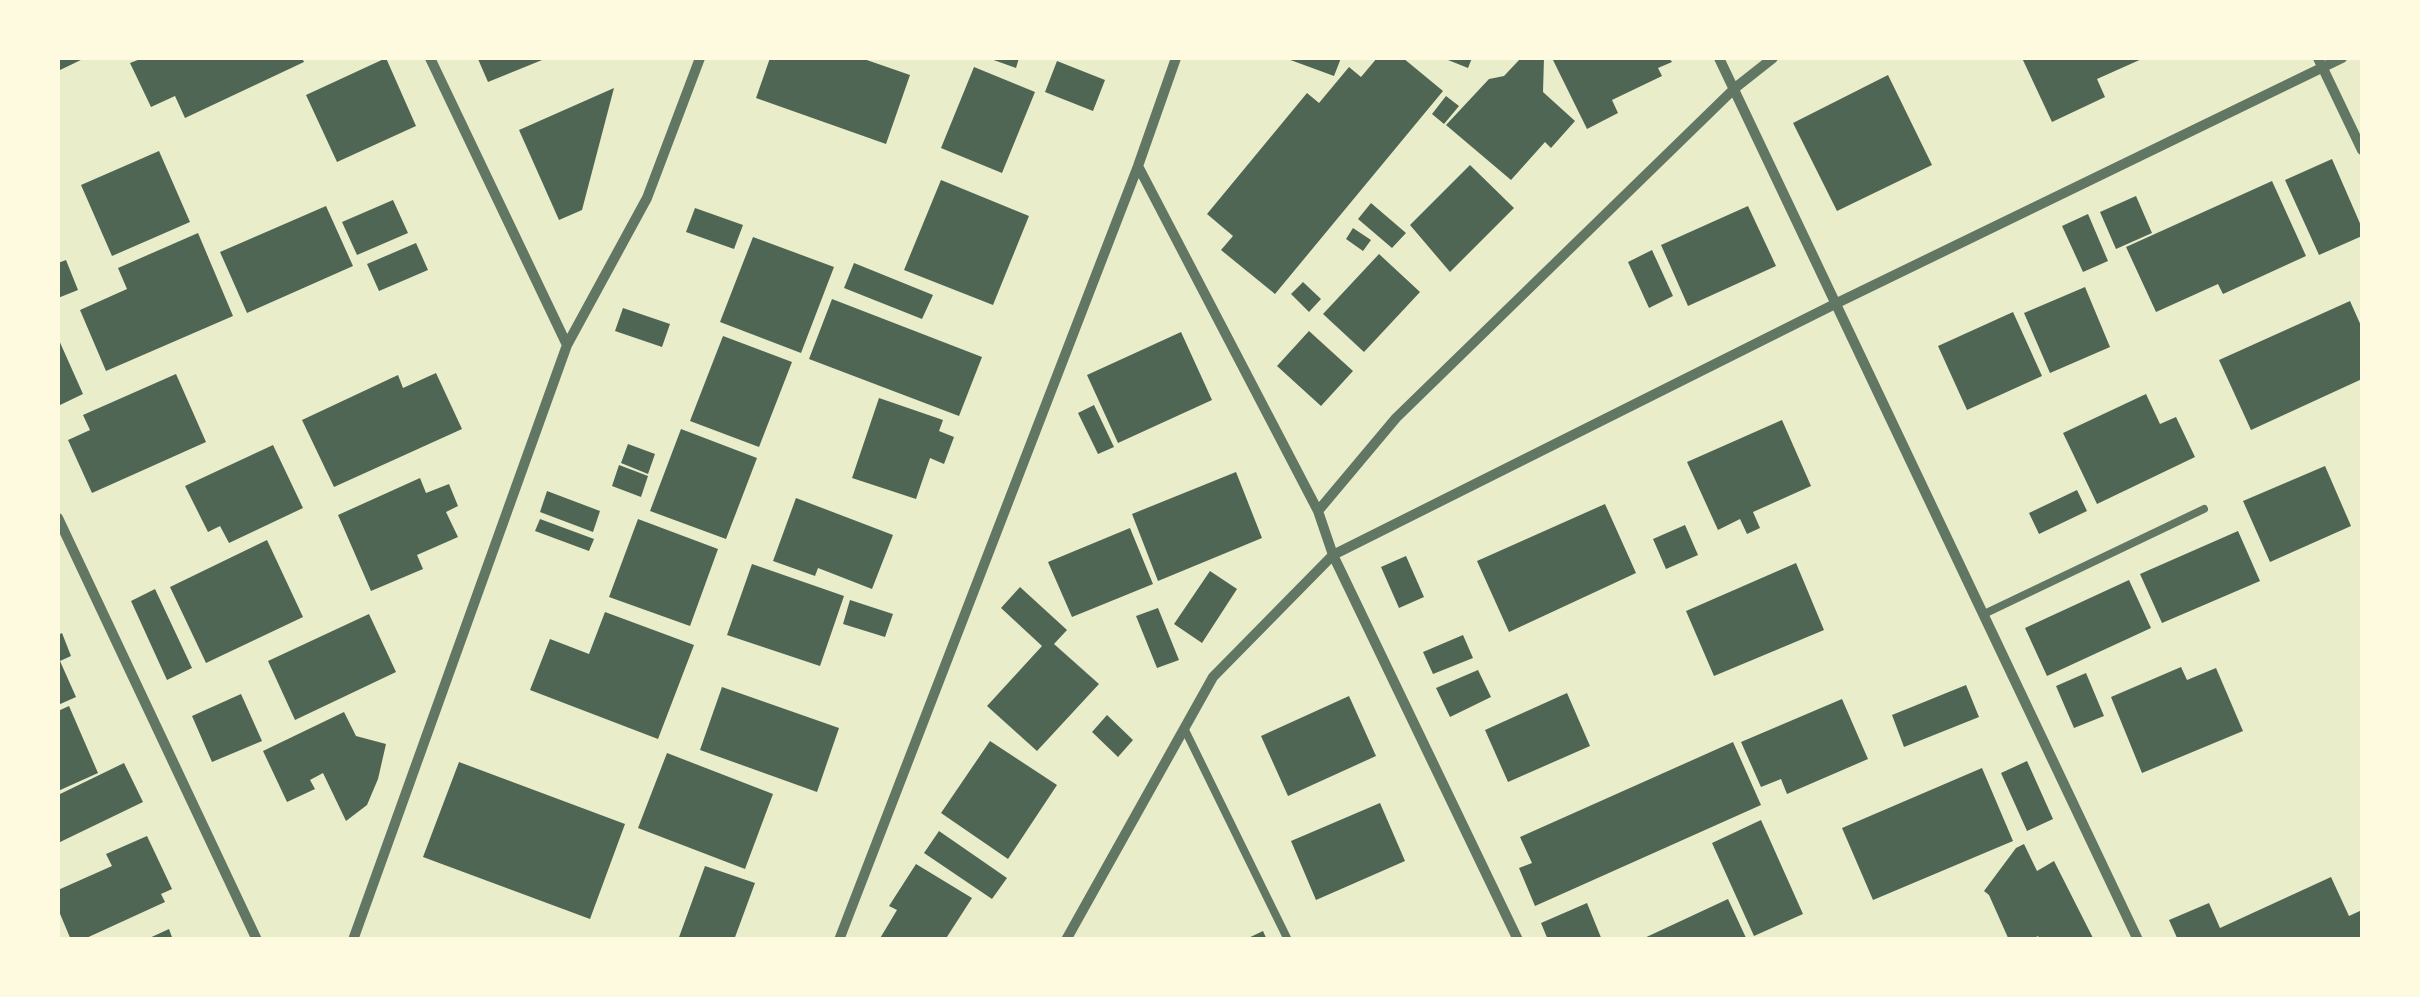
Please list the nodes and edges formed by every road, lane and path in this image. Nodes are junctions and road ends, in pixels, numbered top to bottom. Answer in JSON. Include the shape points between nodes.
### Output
{"nodes":[{"id":1,"x":430,"y":58,"type":"edge"},
{"id":2,"x":700,"y":58,"type":"edge"},
{"id":3,"x":1176,"y":58,"type":"edge"},
{"id":4,"x":1720,"y":58,"type":"edge"},
{"id":5,"x":1772,"y":58,"type":"edge"},
{"id":6,"x":2342,"y":58,"type":"edge"},
{"id":7,"x":2320,"y":62,"type":"edge"},
{"id":8,"x":1735,"y":88,"type":"junction"},
{"id":9,"x":2362,"y":150,"type":"edge"},
{"id":10,"x":1138,"y":166,"type":"junction"},
{"id":11,"x":1837,"y":304,"type":"junction"},
{"id":12,"x":567,"y":345,"type":"junction"},
{"id":13,"x":2204,"y":509,"type":"dead end"},
{"id":14,"x":1318,"y":511,"type":"junction"},
{"id":15,"x":58,"y":518,"type":"edge"},
{"id":16,"x":1333,"y":555,"type":"junction"},
{"id":17,"x":1984,"y":614,"type":"junction"},
{"id":18,"x":1184,"y":728,"type":"junction"},
{"id":19,"x":257,"y":940,"type":"edge"},
{"id":20,"x":353,"y":940,"type":"edge"},
{"id":21,"x":839,"y":940,"type":"edge"},
{"id":22,"x":1066,"y":940,"type":"edge"},
{"id":23,"x":1288,"y":940,"type":"edge"},
{"id":24,"x":1518,"y":940,"type":"edge"},
{"id":25,"x":2138,"y":940,"type":"edge"}],
"edges":[{"from":1,"to":12,"type":"street"},
{"from":2,"to":12,"type":"street","via":[[647,198]]},
{"from":3,"to":10,"type":"street"},
{"from":4,"to":8,"type":"street"},
{"from":5,"to":8,"type":"street"},
{"from":6,"to":7,"type":"street"},
{"from":7,"to":9,"type":"street"},
{"from":7,"to":11,"type":"street"},
{"from":8,"to":11,"type":"street"},
{"from":8,"to":14,"type":"street","via":[[1396,418]]},
{"from":10,"to":14,"type":"street"},
{"from":10,"to":21,"type":"street"},
{"from":11,"to":16,"type":"street"},
{"from":11,"to":17,"type":"street"},
{"from":12,"to":20,"type":"street"},
{"from":13,"to":17,"type":"lane"},
{"from":14,"to":16,"type":"street"},
{"from":15,"to":19,"type":"street"},
{"from":16,"to":18,"type":"street","via":[[1213,677]]},
{"from":16,"to":24,"type":"street"},
{"from":17,"to":25,"type":"street"},
{"from":18,"to":22,"type":"street"},
{"from":18,"to":23,"type":"lane"}]}
